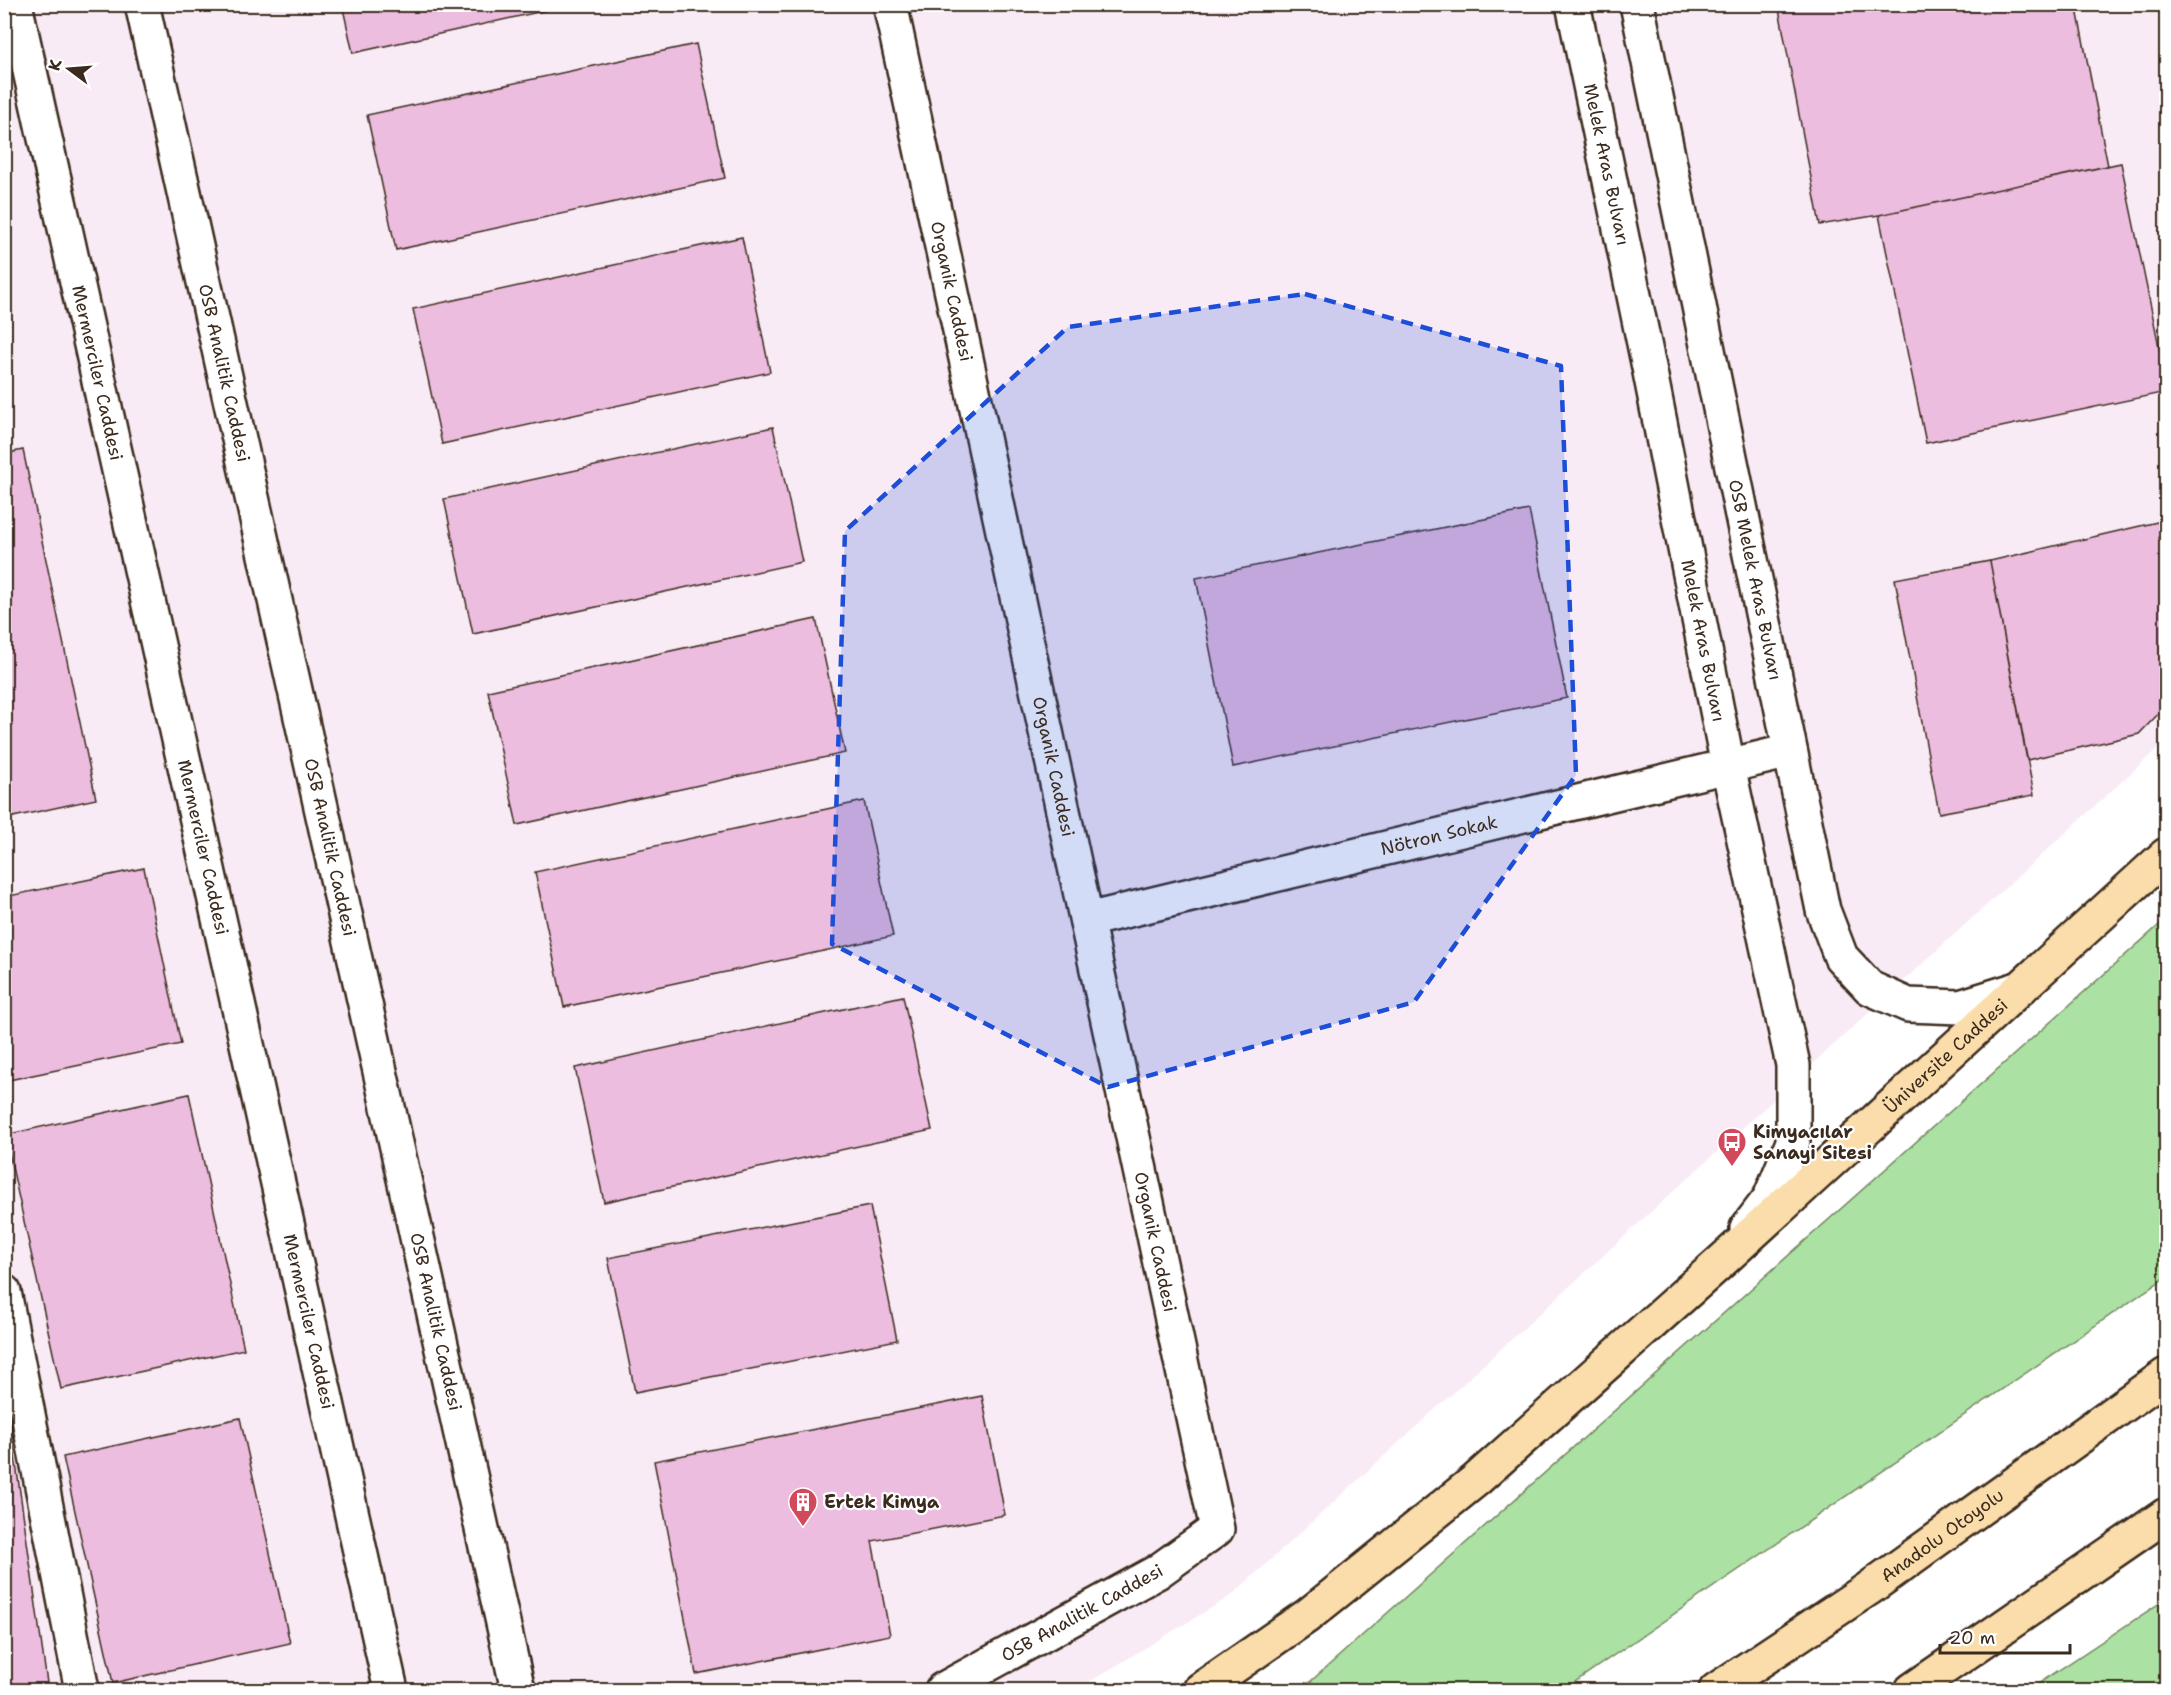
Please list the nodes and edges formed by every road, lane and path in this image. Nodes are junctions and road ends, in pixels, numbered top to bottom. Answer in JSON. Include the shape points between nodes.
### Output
{"nodes":[{"id":1,"x":15,"y":4,"type":"edge"},
{"id":2,"x":142,"y":4,"type":"edge"},
{"id":3,"x":890,"y":4,"type":"edge"},
{"id":4,"x":1573,"y":4,"type":"edge"},
{"id":5,"x":1637,"y":4,"type":"edge"},
{"id":6,"x":1790,"y":751,"type":"junction"},
{"id":7,"x":1728,"y":766,"type":"junction"},
{"id":8,"x":2166,"y":855,"type":"edge"},
{"id":9,"x":1087,"y":920,"type":"junction"},
{"id":10,"x":2021,"y":988,"type":"junction"},
{"id":11,"x":1724,"y":1259,"type":"junction"},
{"id":12,"x":4,"y":1292,"type":"edge"},
{"id":13,"x":2166,"y":1375,"type":"edge"},
{"id":14,"x":2166,"y":1515,"type":"edge"},
{"id":15,"x":1217,"y":1529,"type":"joint"},
{"id":16,"x":82,"y":1690,"type":"edge"},
{"id":17,"x":391,"y":1690,"type":"edge"},
{"id":18,"x":518,"y":1690,"type":"edge"},
{"id":19,"x":942,"y":1690,"type":"edge"},
{"id":20,"x":1200,"y":1690,"type":"edge"},
{"id":21,"x":1716,"y":1690,"type":"edge"},
{"id":22,"x":1912,"y":1690,"type":"edge"}],
"edges":[{"from":1,"to":17,"type":"street","name":"Mermerciler Caddesi"},
{"from":2,"to":18,"type":"street","name":"OSB Analitik Caddesi"},
{"from":3,"to":9,"type":"street","name":"Organik Caddesi"},
{"from":4,"to":7,"type":"street","name":"Melek Aras Bulvarı"},
{"from":5,"to":6,"type":"street","name":"OSB Melek Aras Bulvarı"},
{"from":6,"to":7,"type":"street","name":"Nötron Sokak"},
{"from":6,"to":10,"type":"street","name":"OSB Melek Aras Bulvarı","via":[[1823,910],[1841,957],[1870,988],[1908,1005],[1959,1007]]},
{"from":7,"to":9,"type":"street","name":"Nötron Sokak"},
{"from":7,"to":11,"type":"street","name":"Melek Aras Bulvarı","via":[[1793,1065],[1792,1142],[1770,1198]]},
{"from":8,"to":10,"type":"main road","name":"Üniversite Caddesi"},
{"from":9,"to":15,"type":"street","name":"Organik Caddesi"},
{"from":10,"to":11,"type":"main road","name":"Üniversite Caddesi"},
{"from":11,"to":20,"type":"main road","name":"Üniversite Caddesi","via":[[1476,1480],[1307,1616]]},
{"from":12,"to":16,"type":"street"},
{"from":13,"to":21,"type":"main road","name":"Anadolu Otoyolu","via":[[1868,1589]]},
{"from":14,"to":22,"type":"main road"},
{"from":15,"to":19,"type":"street","name":"OSB Analitik Caddesi","via":[[1157,1572]]}]}
